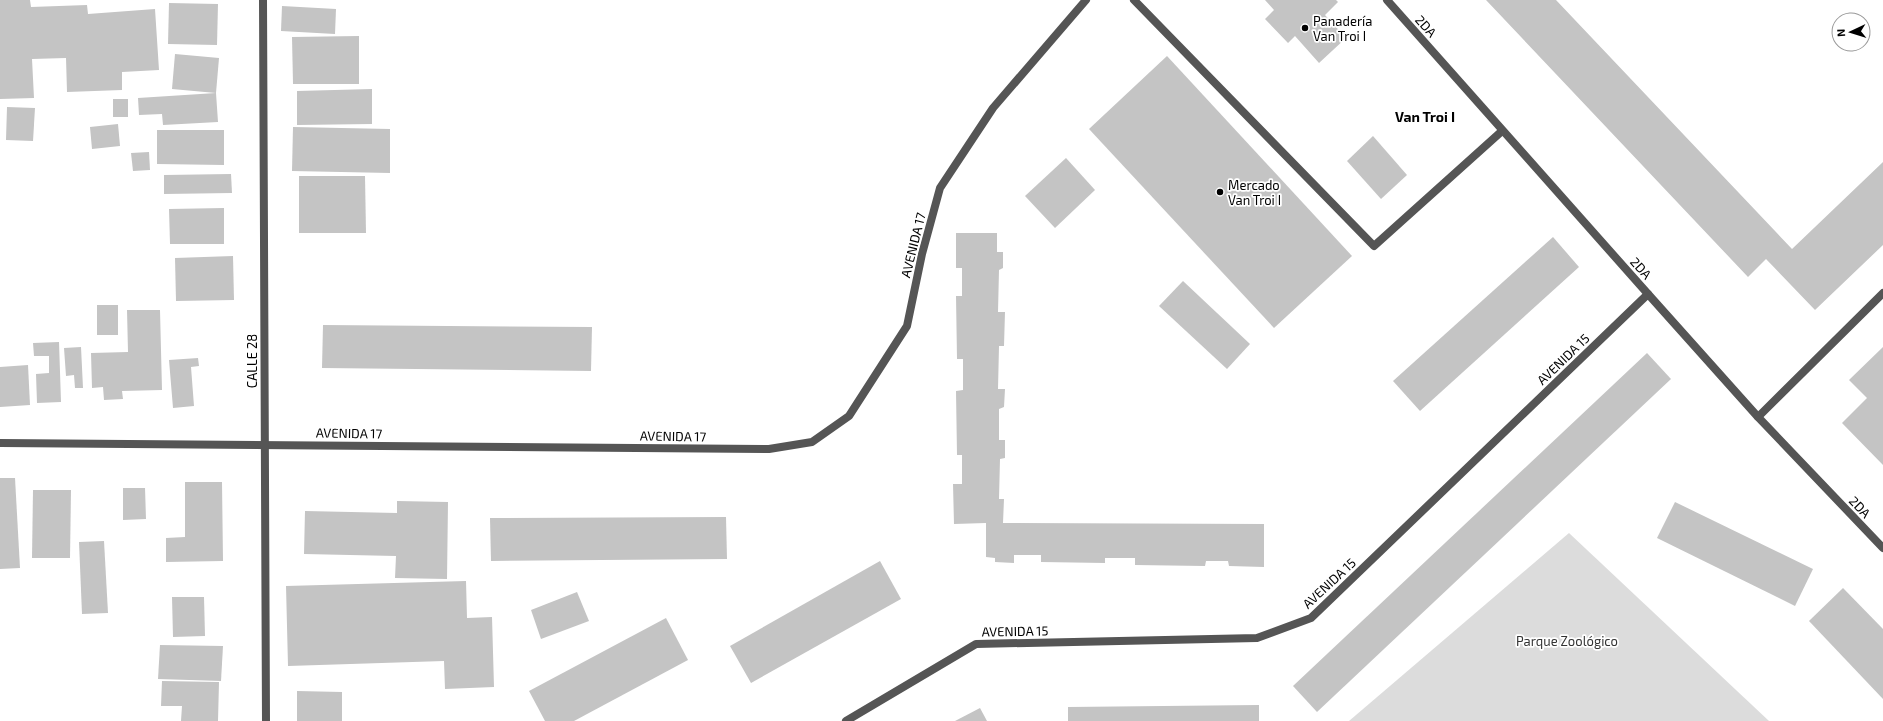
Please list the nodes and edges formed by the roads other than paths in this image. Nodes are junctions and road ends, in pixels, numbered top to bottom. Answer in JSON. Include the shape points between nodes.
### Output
{"nodes":[{"id":1,"x":263,"y":0,"type":"edge"},
{"id":2,"x":1086,"y":0,"type":"edge"},
{"id":3,"x":1134,"y":0,"type":"edge"},
{"id":4,"x":1387,"y":0,"type":"edge"},
{"id":5,"x":1502,"y":131,"type":"junction"},
{"id":6,"x":1883,"y":293,"type":"edge"},
{"id":7,"x":1648,"y":294,"type":"junction"},
{"id":8,"x":1758,"y":418,"type":"junction"},
{"id":9,"x":0,"y":443,"type":"edge"},
{"id":10,"x":265,"y":444,"type":"junction"},
{"id":11,"x":1883,"y":548,"type":"edge"},
{"id":12,"x":266,"y":721,"type":"edge"},
{"id":13,"x":846,"y":721,"type":"edge"}],
"edges":[{"from":1,"to":10,"type":"street","name":"CALLE 28"},
{"from":2,"to":10,"type":"street","name":"AVENIDA 17","via":[[993,108],[940,188],[922,254],[907,326],[849,416],[812,442],[769,449]]},
{"from":3,"to":5,"type":"street","via":[[1374,246]]},
{"from":4,"to":5,"type":"street","name":"2DA"},
{"from":5,"to":7,"type":"street","name":"2DA"},
{"from":6,"to":8,"type":"street"},
{"from":7,"to":8,"type":"street","name":"2DA"},
{"from":7,"to":13,"type":"street","name":"AVENIDA 15","via":[[1311,618],[1257,638],[976,644]]},
{"from":8,"to":11,"type":"street","name":"2DA"},
{"from":9,"to":10,"type":"street","name":"AVENIDA 17"},
{"from":10,"to":12,"type":"street","name":"CALLE 28"}]}
